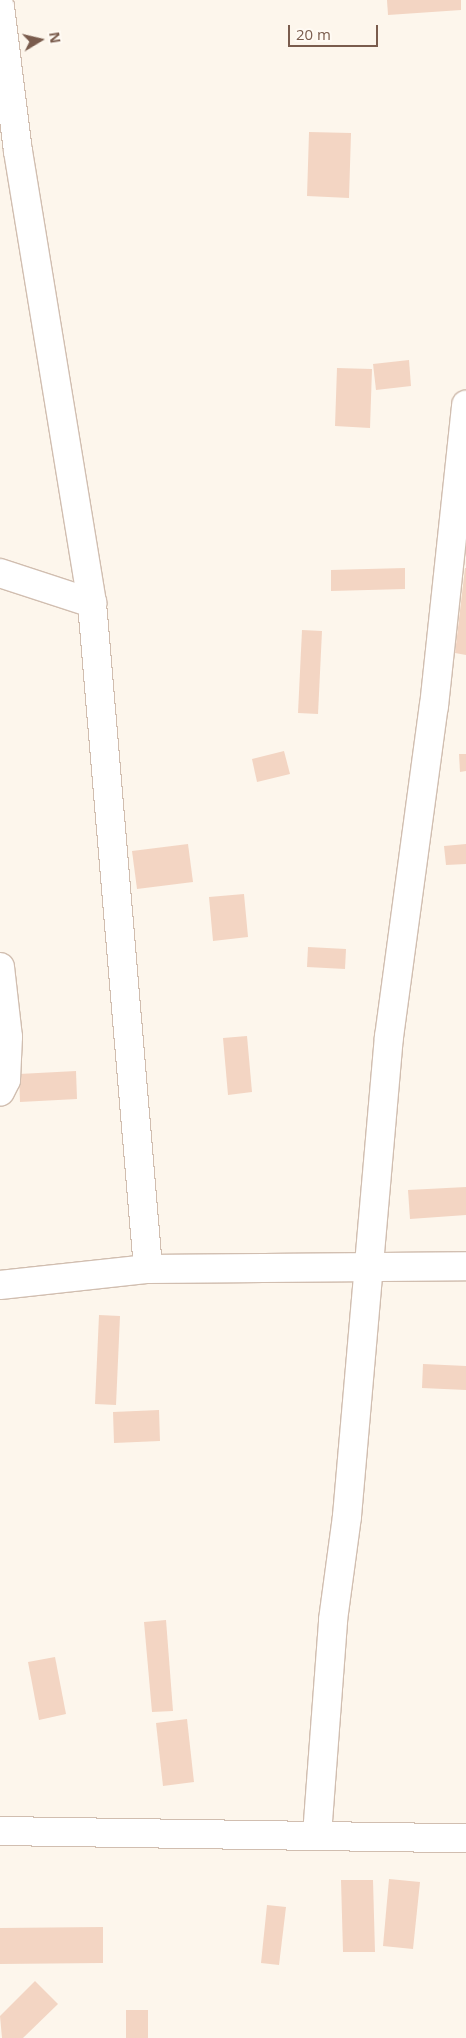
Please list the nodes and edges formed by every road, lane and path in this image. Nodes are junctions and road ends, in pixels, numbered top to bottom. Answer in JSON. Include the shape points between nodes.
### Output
{"nodes":[{"id":1,"x":0,"y":7,"type":"edge"},
{"id":2,"x":466,"y":405,"type":"edge"},
{"id":3,"x":461,"y":524,"type":"edge"},
{"id":4,"x":0,"y":574,"type":"edge"},
{"id":5,"x":92,"y":603,"type":"junction"},
{"id":6,"x":0,"y":967,"type":"edge"},
{"id":7,"x":0,"y":1092,"type":"edge"},
{"id":8,"x":466,"y":1266,"type":"edge"},
{"id":9,"x":148,"y":1269,"type":"junction"},
{"id":10,"x":366,"y":1269,"type":"junction"},
{"id":11,"x":0,"y":1285,"type":"edge"},
{"id":12,"x":0,"y":1830,"type":"edge"},
{"id":13,"x":317,"y":1835,"type":"junction"},
{"id":14,"x":466,"y":1838,"type":"edge"}],
"edges":[{"from":1,"to":5,"type":"street","via":[[18,152]]},
{"from":2,"to":3,"type":"street"},
{"from":3,"to":10,"type":"street","via":[[389,1037]]},
{"from":4,"to":5,"type":"street"},
{"from":5,"to":9,"type":"street"},
{"from":6,"to":7,"type":"street","via":[[8,1037],[6,1080]]},
{"from":8,"to":10,"type":"street"},
{"from":9,"to":10,"type":"street"},
{"from":9,"to":11,"type":"street"},
{"from":10,"to":13,"type":"street","via":[[347,1516],[333,1620]]},
{"from":12,"to":13,"type":"street"},
{"from":13,"to":14,"type":"street"}]}
